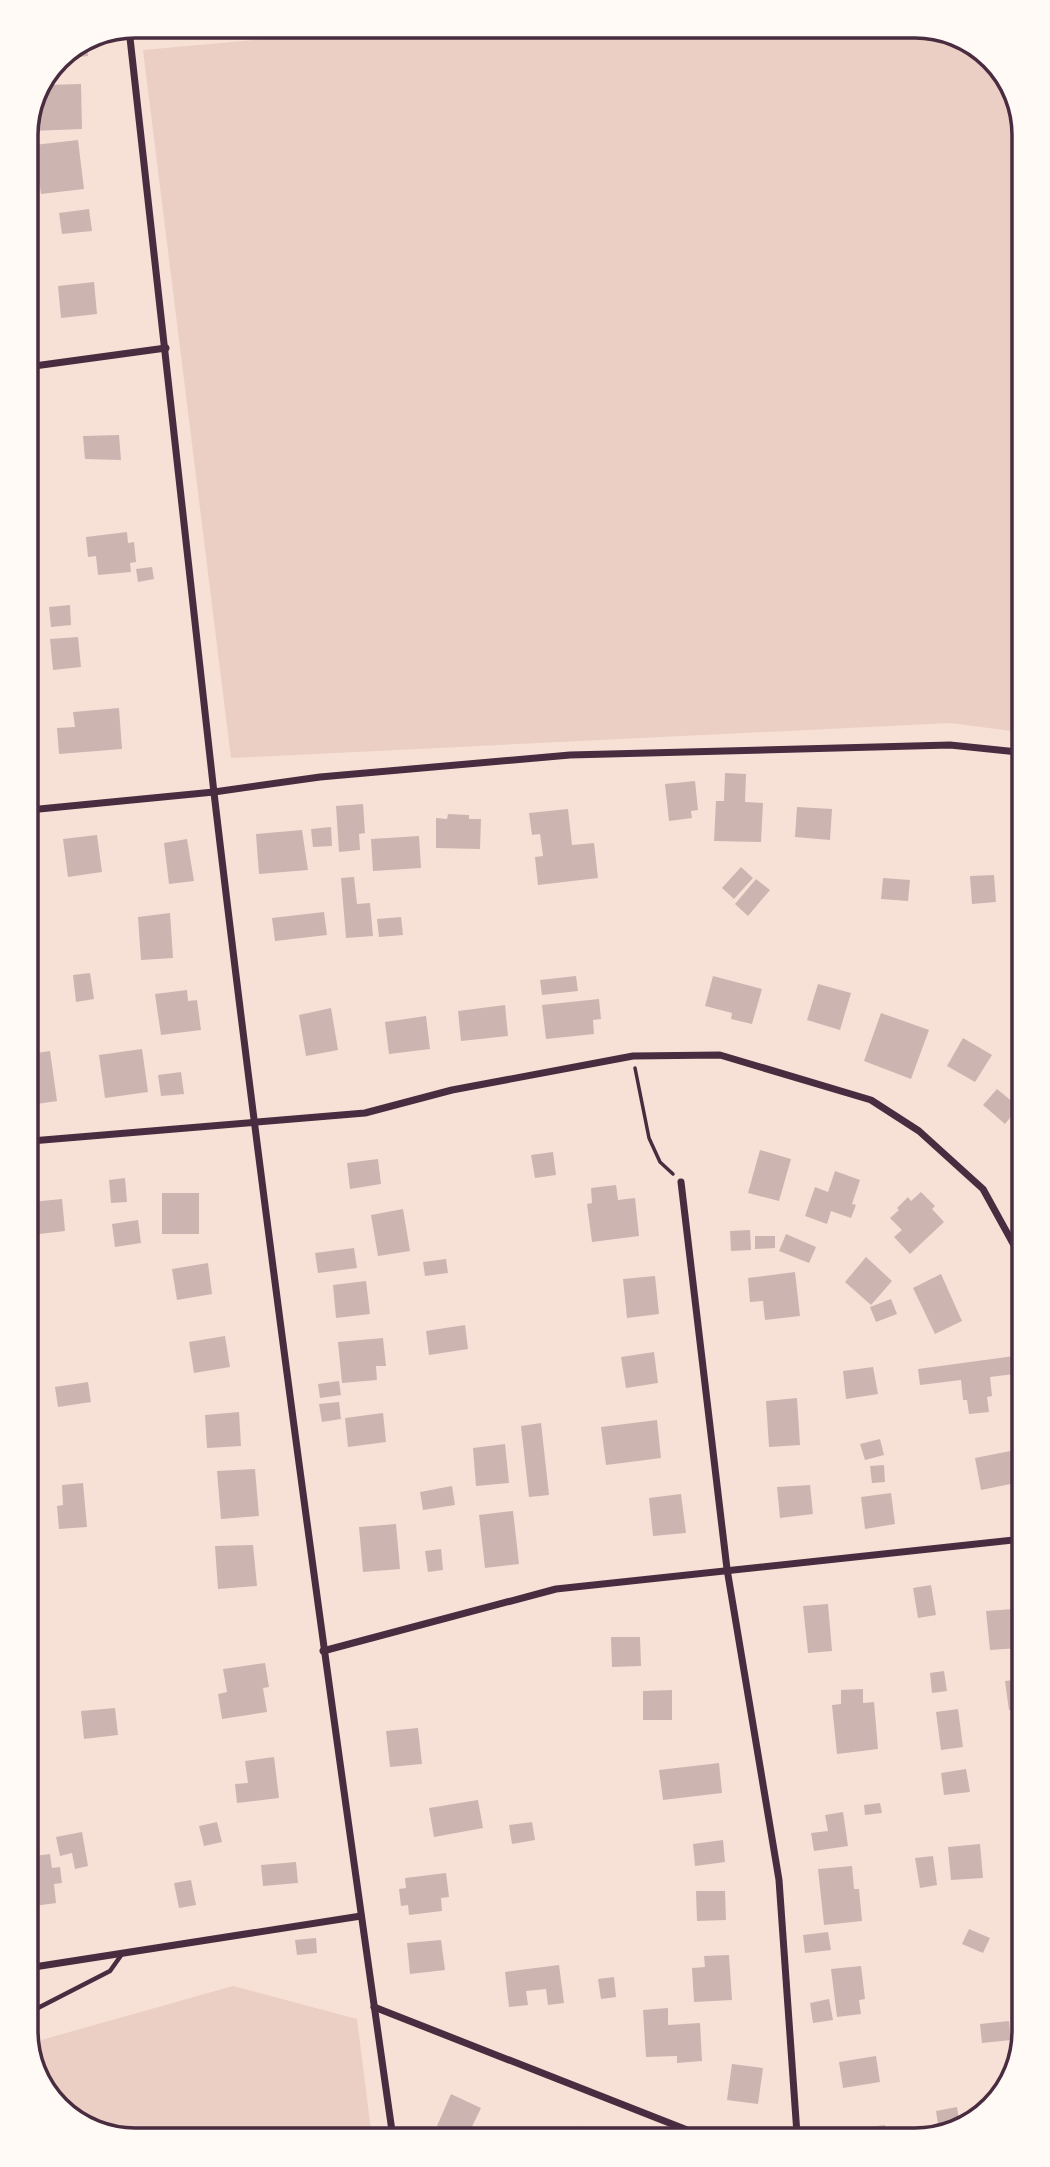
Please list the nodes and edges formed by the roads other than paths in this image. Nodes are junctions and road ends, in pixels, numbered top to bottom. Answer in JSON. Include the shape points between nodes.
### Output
{"nodes":[{"id":1,"x":130,"y":39,"type":"edge"},
{"id":2,"x":166,"y":348,"type":"junction"},
{"id":3,"x":39,"y":365,"type":"edge"},
{"id":4,"x":1012,"y":751,"type":"edge"},
{"id":5,"x":214,"y":792,"type":"junction"},
{"id":6,"x":39,"y":809,"type":"edge"},
{"id":7,"x":255,"y":1121,"type":"junction"},
{"id":8,"x":38,"y":1140,"type":"edge"},
{"id":9,"x":681,"y":1182,"type":"road end"},
{"id":10,"x":1012,"y":1242,"type":"edge"},
{"id":11,"x":1012,"y":1540,"type":"edge"},
{"id":12,"x":727,"y":1569,"type":"junction"},
{"id":13,"x":323,"y":1651,"type":"junction"},
{"id":14,"x":361,"y":1916,"type":"junction"},
{"id":15,"x":122,"y":1953,"type":"junction"},
{"id":16,"x":38,"y":1966,"type":"edge"},
{"id":17,"x":374,"y":2007,"type":"junction"},
{"id":18,"x":38,"y":2008,"type":"edge"},
{"id":19,"x":392,"y":2128,"type":"edge"},
{"id":20,"x":682,"y":2128,"type":"edge"},
{"id":21,"x":797,"y":2128,"type":"edge"}],
"edges":[{"from":1,"to":2,"type":"street"},
{"from":2,"to":3,"type":"street"},
{"from":2,"to":5,"type":"street"},
{"from":4,"to":5,"type":"street","via":[[950,745],[570,755],[320,777]]},
{"from":5,"to":6,"type":"street"},
{"from":5,"to":7,"type":"street"},
{"from":7,"to":8,"type":"street"},
{"from":7,"to":10,"type":"street","via":[[365,1112],[452,1090],[633,1056],[720,1055],[871,1100],[919,1131],[983,1189]]},
{"from":7,"to":13,"type":"street"},
{"from":9,"to":12,"type":"street"},
{"from":11,"to":12,"type":"street"},
{"from":12,"to":13,"type":"street","via":[[556,1589]]},
{"from":12,"to":21,"type":"street","via":[[779,1880]]},
{"from":13,"to":14,"type":"street"},
{"from":14,"to":15,"type":"street"},
{"from":14,"to":17,"type":"street"},
{"from":15,"to":16,"type":"street"},
{"from":15,"to":18,"type":"lane","via":[[110,1971]]},
{"from":17,"to":19,"type":"street"},
{"from":17,"to":20,"type":"street"}]}
